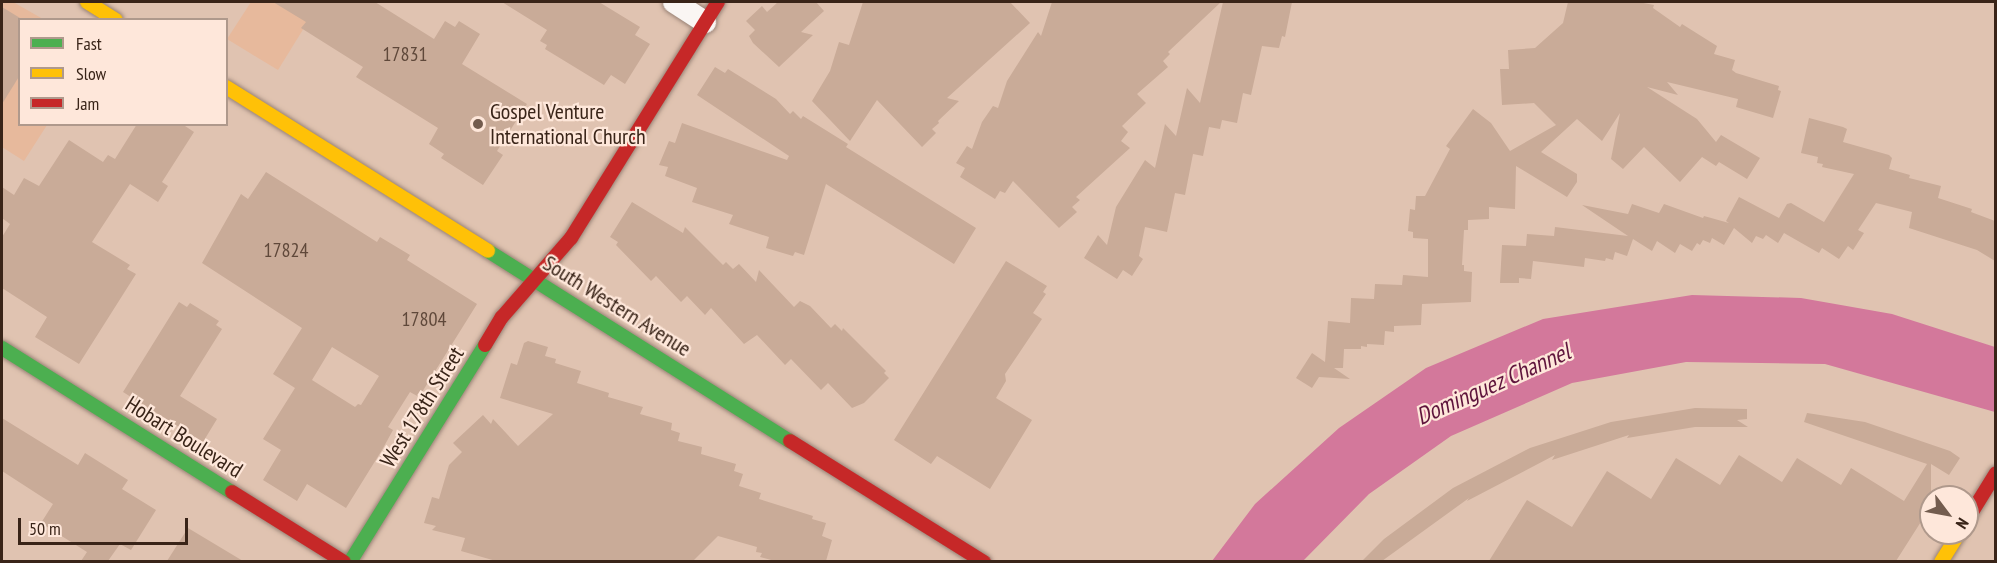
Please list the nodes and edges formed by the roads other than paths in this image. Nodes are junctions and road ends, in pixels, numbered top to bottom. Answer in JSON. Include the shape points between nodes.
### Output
{"nodes":[{"id":1,"x":87,"y":2,"type":"edge"},
{"id":2,"x":674,"y":2,"type":"edge"},
{"id":3,"x":718,"y":2,"type":"edge"},
{"id":4,"x":113,"y":18,"type":"edge"},
{"id":5,"x":705,"y":22,"type":"junction"},
{"id":6,"x":228,"y":88,"type":"edge"},
{"id":7,"x":537,"y":280,"type":"junction"},
{"id":8,"x":2,"y":348,"type":"edge"},
{"id":9,"x":1995,"y":473,"type":"edge"},
{"id":10,"x":1979,"y":500,"type":"edge"},
{"id":11,"x":1951,"y":545,"type":"edge"},
{"id":12,"x":344,"y":561,"type":"edge"},
{"id":13,"x":350,"y":561,"type":"edge"},
{"id":14,"x":984,"y":561,"type":"edge"},
{"id":15,"x":1941,"y":561,"type":"edge"}],
"edges":[{"from":1,"to":4,"type":"street"},
{"from":2,"to":5,"type":"street"},
{"from":3,"to":5,"type":"street","name":"West 178th Street"},
{"from":5,"to":7,"type":"street","name":"West 178th Street","via":[[572,237]]},
{"from":6,"to":7,"type":"street","name":"South Western Avenue"},
{"from":7,"to":13,"type":"street","name":"West 178th Street","via":[[502,317]]},
{"from":7,"to":14,"type":"street","name":"South Western Avenue"},
{"from":8,"to":12,"type":"street","name":"Hobart Boulevard"},
{"from":9,"to":10,"type":"street"},
{"from":11,"to":15,"type":"street"}]}
